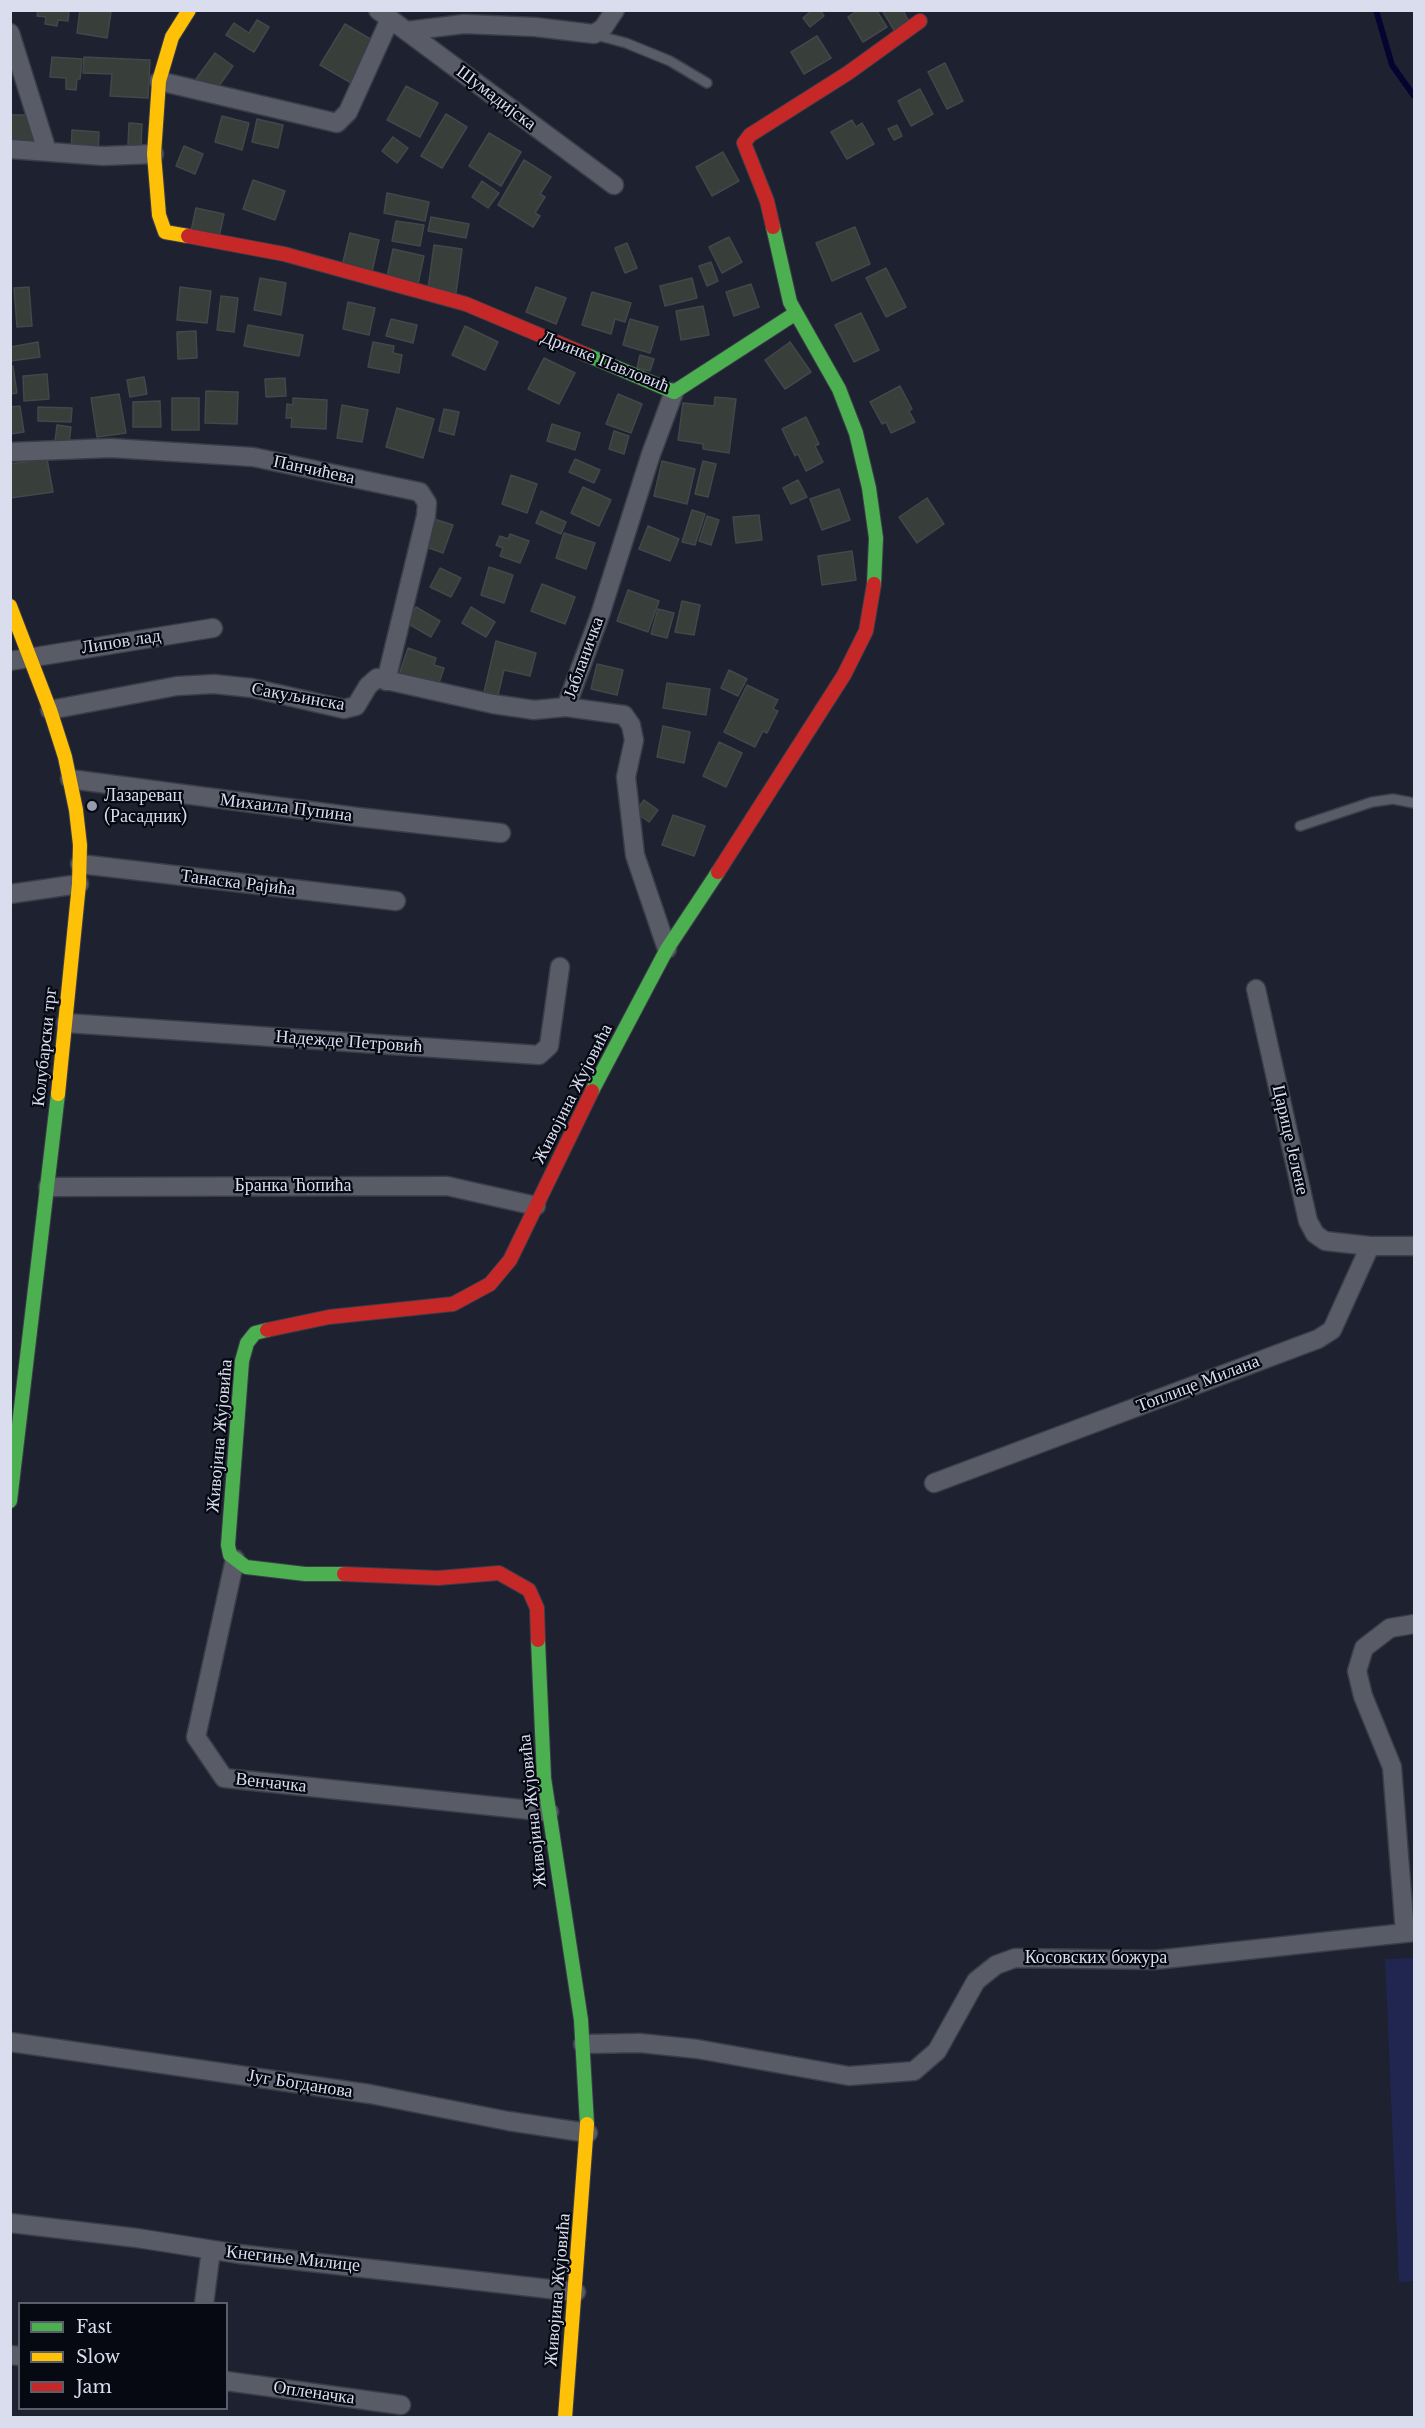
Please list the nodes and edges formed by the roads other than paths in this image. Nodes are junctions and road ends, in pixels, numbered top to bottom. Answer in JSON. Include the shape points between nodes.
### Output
{"nodes":[{"id":1,"x":189,"y":10,"type":"edge"},
{"id":2,"x":615,"y":10,"type":"edge"},
{"id":3,"x":384,"y":15,"type":"edge"},
{"id":4,"x":920,"y":21,"type":"dead end"},
{"id":5,"x":406,"y":31,"type":"junction"},
{"id":6,"x":10,"y":33,"type":"edge"},
{"id":7,"x":594,"y":34,"type":"junction"},
{"id":8,"x":159,"y":81,"type":"junction"},
{"id":9,"x":707,"y":83,"type":"dead end"},
{"id":10,"x":10,"y":149,"type":"edge"},
{"id":11,"x":47,"y":151,"type":"junction"},
{"id":12,"x":154,"y":154,"type":"junction"},
{"id":13,"x":614,"y":185,"type":"dead end"},
{"id":14,"x":796,"y":313,"type":"junction"},
{"id":15,"x":674,"y":392,"type":"junction"},
{"id":16,"x":10,"y":452,"type":"edge"},
{"id":17,"x":10,"y":606,"type":"edge"},
{"id":18,"x":213,"y":628,"type":"dead end"},
{"id":19,"x":30,"y":657,"type":"junction"},
{"id":20,"x":10,"y":661,"type":"edge"},
{"id":21,"x":386,"y":681,"type":"junction"},
{"id":22,"x":566,"y":707,"type":"junction"},
{"id":23,"x":50,"y":710,"type":"junction"},
{"id":24,"x":70,"y":779,"type":"junction"},
{"id":25,"x":1414,"y":803,"type":"edge"},
{"id":26,"x":1300,"y":826,"type":"dead end"},
{"id":27,"x":501,"y":833,"type":"dead end"},
{"id":28,"x":80,"y":864,"type":"junction"},
{"id":29,"x":79,"y":884,"type":"junction"},
{"id":30,"x":10,"y":894,"type":"edge"},
{"id":31,"x":396,"y":901,"type":"dead end"},
{"id":32,"x":667,"y":949,"type":"junction"},
{"id":33,"x":560,"y":967,"type":"dead end"},
{"id":34,"x":1256,"y":989,"type":"dead end"},
{"id":35,"x":66,"y":1023,"type":"junction"},
{"id":36,"x":48,"y":1187,"type":"junction"},
{"id":37,"x":536,"y":1206,"type":"junction"},
{"id":38,"x":1370,"y":1246,"type":"junction"},
{"id":39,"x":1414,"y":1246,"type":"edge"},
{"id":40,"x":17,"y":1397,"type":"edge"},
{"id":41,"x":934,"y":1483,"type":"dead end"},
{"id":42,"x":10,"y":1501,"type":"edge"},
{"id":43,"x":236,"y":1559,"type":"junction"},
{"id":44,"x":1414,"y":1624,"type":"edge"},
{"id":45,"x":549,"y":1812,"type":"junction"},
{"id":46,"x":1410,"y":1933,"type":"edge"},
{"id":47,"x":10,"y":2042,"type":"edge"},
{"id":48,"x":583,"y":2044,"type":"junction"},
{"id":49,"x":588,"y":2133,"type":"junction"},
{"id":50,"x":10,"y":2223,"type":"edge"},
{"id":51,"x":211,"y":2250,"type":"junction"},
{"id":52,"x":576,"y":2292,"type":"junction"},
{"id":53,"x":204,"y":2302,"type":"edge"},
{"id":54,"x":228,"y":2381,"type":"edge"},
{"id":55,"x":401,"y":2405,"type":"dead end"},
{"id":56,"x":565,"y":2418,"type":"edge"}],
"edges":[{"from":1,"to":8,"type":"street","name":"Дринке Павловић","via":[[172,37]]},
{"from":2,"to":7,"type":"street"},
{"from":3,"to":5,"type":"street","name":"Шумадијска"},
{"from":3,"to":8,"type":"street","via":[[348,112],[337,123]]},
{"from":4,"to":14,"type":"street","via":[[848,73],[750,135],[744,143],[767,201],[790,302]]},
{"from":5,"to":7,"type":"street","via":[[464,24]]},
{"from":5,"to":13,"type":"street","name":"Шумадијска"},
{"from":6,"to":11,"type":"street"},
{"from":7,"to":9,"type":"lane","via":[[670,61]]},
{"from":8,"to":12,"type":"street","name":"Дринке Павловић"},
{"from":10,"to":11,"type":"street"},
{"from":11,"to":12,"type":"street","via":[[103,156]]},
{"from":12,"to":15,"type":"street","name":"Дринке Павловић","via":[[159,215],[165,232],[284,254],[466,304]]},
{"from":14,"to":15,"type":"street","name":"Дринке Павловић"},
{"from":14,"to":32,"type":"street","name":"Живојина Жујовића","via":[[838,389],[856,433],[869,488],[876,538],[874,587],[866,631],[844,675],[793,757]]},
{"from":15,"to":22,"type":"street","name":"Јабланичка"},
{"from":16,"to":21,"type":"street","name":"Панчићева","via":[[111,448],[253,457],[420,492],[427,503],[426,516]]},
{"from":17,"to":19,"type":"street","name":"Колубарски трг"},
{"from":18,"to":19,"type":"street","name":"Липов лад"},
{"from":19,"to":20,"type":"street","name":"Липов лад"},
{"from":19,"to":23,"type":"street","name":"Колубарски трг"},
{"from":21,"to":22,"type":"street","via":[[534,710]]},
{"from":21,"to":23,"type":"street","name":"Сакуљинска","via":[[377,678],[356,706],[344,709],[252,688],[214,684],[177,686]]},
{"from":22,"to":32,"type":"street","name":"Јабланичка","via":[[624,714],[631,725],[634,740],[626,777],[635,855]]},
{"from":23,"to":24,"type":"street","name":"Колубарски трг"},
{"from":24,"to":27,"type":"street","name":"Михаила Пупина"},
{"from":24,"to":28,"type":"street","name":"Колубарски трг","via":[[79,826]]},
{"from":25,"to":26,"type":"lane","via":[[1393,799],[1372,802]]},
{"from":28,"to":29,"type":"street","name":"Колубарски трг"},
{"from":28,"to":31,"type":"street","name":"Танаска Рајића"},
{"from":29,"to":30,"type":"street"},
{"from":29,"to":35,"type":"street","name":"Колубарски трг"},
{"from":32,"to":37,"type":"street","name":"Живојина Жујовића"},
{"from":33,"to":35,"type":"street","name":"Надежде Петровић","via":[[549,1046],[539,1055]]},
{"from":34,"to":38,"type":"street","name":"Царице Јелене","via":[[1308,1221],[1325,1242]]},
{"from":35,"to":36,"type":"street","name":"Колубарски трг"},
{"from":36,"to":37,"type":"street","name":"Бранка Ћопића","via":[[447,1186]]},
{"from":36,"to":40,"type":"street","name":"Колубарски трг"},
{"from":37,"to":43,"type":"street","name":"Живојина Жујовића","via":[[510,1260],[497,1276],[453,1304],[330,1317],[255,1333],[247,1343],[242,1361],[228,1545],[230,1555]]},
{"from":38,"to":39,"type":"street"},
{"from":38,"to":41,"type":"street","name":"Топлице Милана","via":[[1332,1330],[1318,1339]]},
{"from":40,"to":42,"type":"street","name":"Колубарски трг"},
{"from":43,"to":45,"type":"street","name":"Живојина Жујовића","via":[[246,1567],[305,1574],[438,1578],[499,1573],[529,1590],[537,1608]]},
{"from":43,"to":45,"type":"street","name":"Венчачка","via":[[196,1737],[224,1778]]},
{"from":44,"to":46,"type":"street","via":[[1390,1628],[1364,1648],[1357,1671],[1392,1767]]},
{"from":45,"to":48,"type":"street","name":"Живојина Жујовића"},
{"from":46,"to":48,"type":"street","name":"Косовских божура","via":[[1155,1960],[1015,1958],[996,1965],[976,1982],[937,2051],[914,2071],[849,2076],[697,2049],[640,2043]]},
{"from":47,"to":49,"type":"street","name":"Југ Богданова","via":[[370,2094]]},
{"from":48,"to":49,"type":"street","name":"Живојина Жујовића"},
{"from":49,"to":52,"type":"street","name":"Живојина Жујовића"},
{"from":50,"to":51,"type":"street","name":"Кнегиње Милице"},
{"from":51,"to":52,"type":"street","name":"Кнегиње Милице"},
{"from":51,"to":53,"type":"street"},
{"from":52,"to":56,"type":"street","name":"Живојина Жујовића"},
{"from":54,"to":55,"type":"street","name":"Опленачка"}]}
